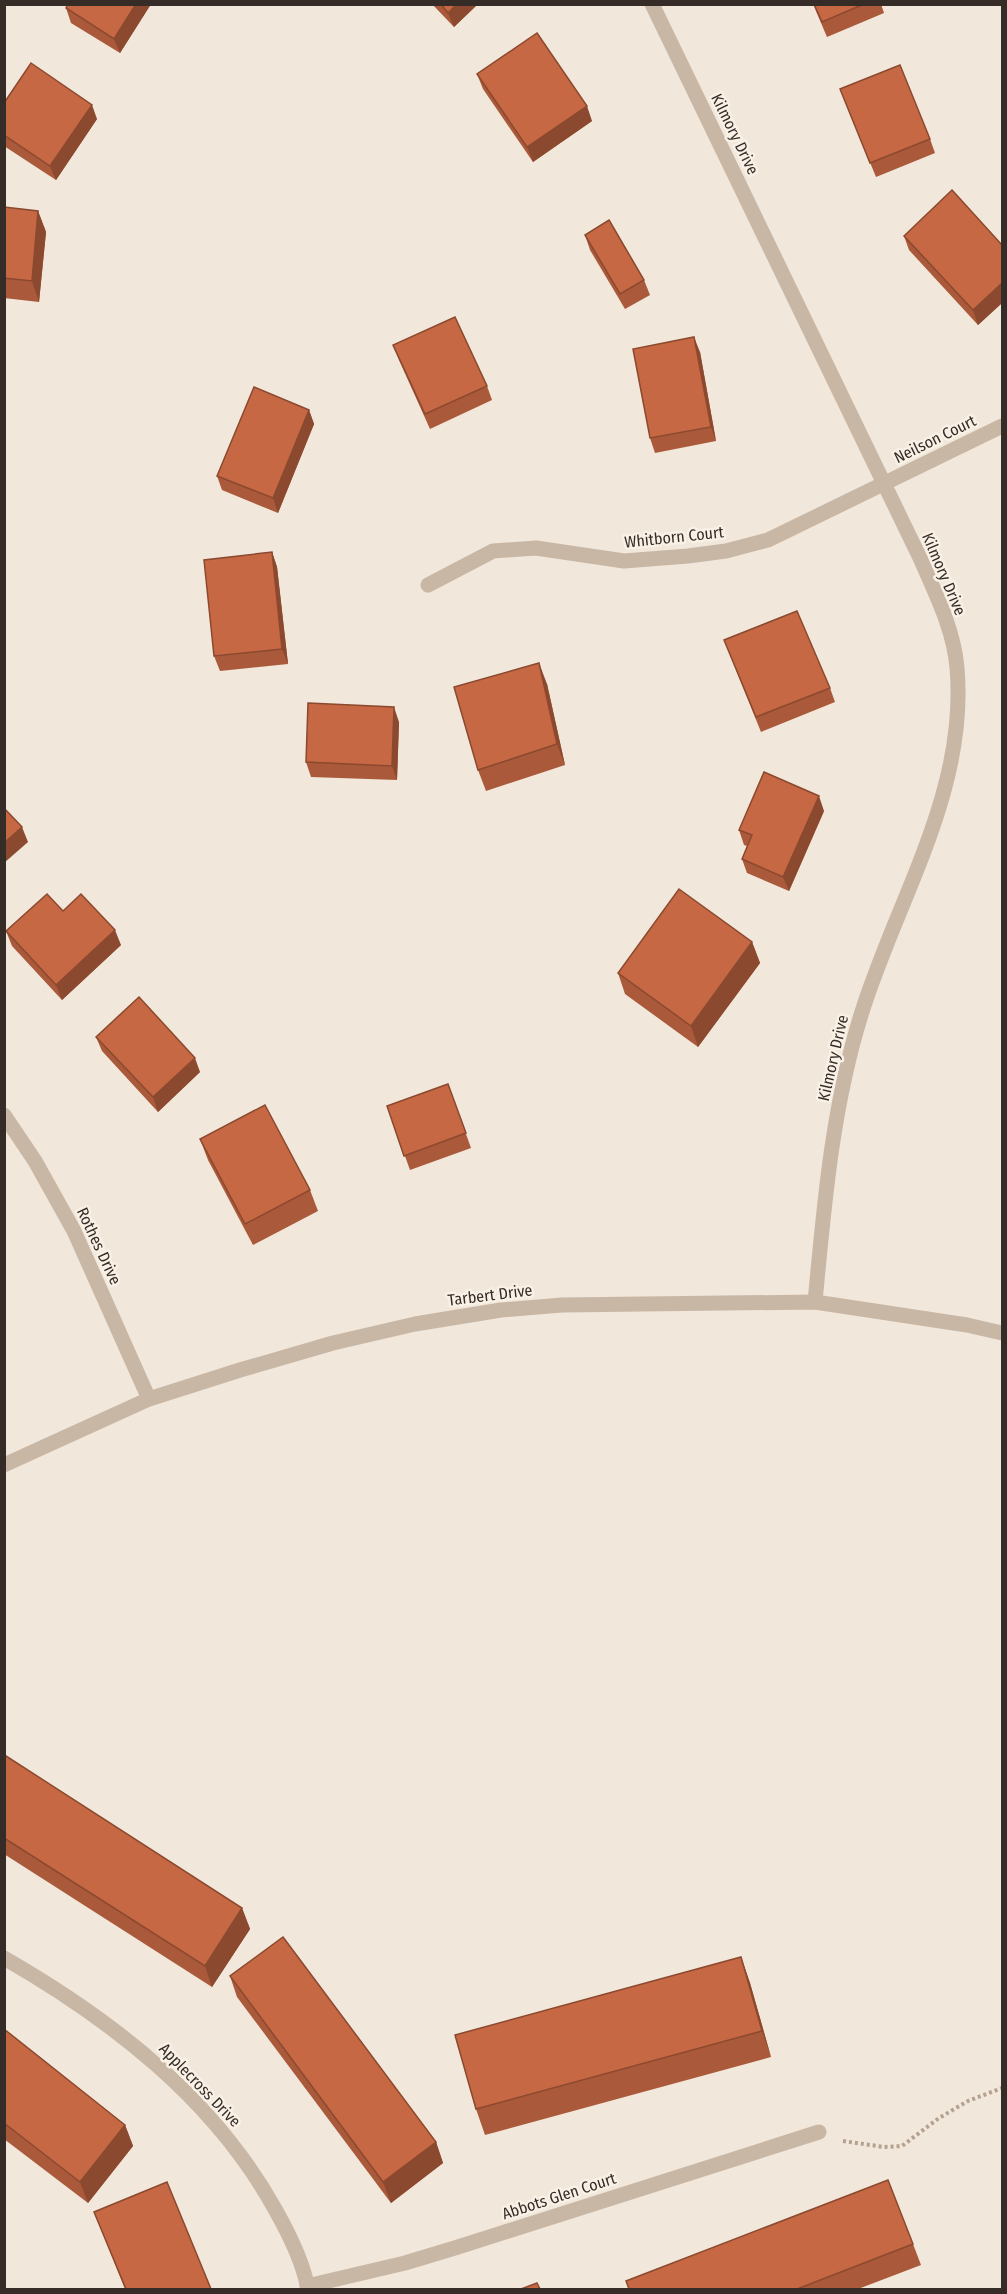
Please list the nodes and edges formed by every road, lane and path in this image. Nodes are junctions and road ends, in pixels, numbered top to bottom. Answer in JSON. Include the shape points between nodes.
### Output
{"nodes":[{"id":1,"x":652,"y":4,"type":"edge"},
{"id":2,"x":1002,"y":426,"type":"edge"},
{"id":3,"x":883,"y":484,"type":"junction"},
{"id":4,"x":428,"y":585,"type":"dead end"},
{"id":5,"x":4,"y":1115,"type":"edge"},
{"id":6,"x":814,"y":1302,"type":"junction"},
{"id":7,"x":1002,"y":1333,"type":"edge"},
{"id":8,"x":149,"y":1399,"type":"junction"},
{"id":9,"x":4,"y":1465,"type":"edge"},
{"id":10,"x":4,"y":1958,"type":"edge"},
{"id":11,"x":1002,"y":2088,"type":"edge"},
{"id":12,"x":819,"y":2132,"type":"dead end"},
{"id":13,"x":840,"y":2140,"type":"dead end"},
{"id":14,"x":308,"y":2288,"type":"edge"}],
"edges":[{"from":1,"to":3,"type":"street","name":"Kilmory Drive"},
{"from":2,"to":3,"type":"street","name":"Neilson Court"},
{"from":3,"to":4,"type":"street","name":"Whitborn Court","via":[[768,540],[726,551],[624,561],[536,548],[494,551]]},
{"from":3,"to":6,"type":"street","name":"Kilmory Drive","via":[[945,617],[957,666],[958,707],[952,756],[940,804],[861,1014],[844,1076]]},
{"from":5,"to":8,"type":"street","name":"Rothes Drive","via":[[74,1231]]},
{"from":6,"to":7,"type":"street","name":"Tarbert Drive","via":[[967,1324]]},
{"from":6,"to":8,"type":"street","name":"Tarbert Drive","via":[[572,1305],[501,1310],[415,1324],[333,1344]]},
{"from":8,"to":9,"type":"street","name":"Tarbert Drive"},
{"from":10,"to":14,"type":"street","name":"Applecross Drive","via":[[102,2020],[183,2089],[229,2140],[262,2185],[288,2232]]},
{"from":11,"to":13,"type":"path","via":[[968,2101],[902,2146]]},
{"from":12,"to":14,"type":"street","name":"Abbots Glen Court","via":[[458,2247]]}]}
